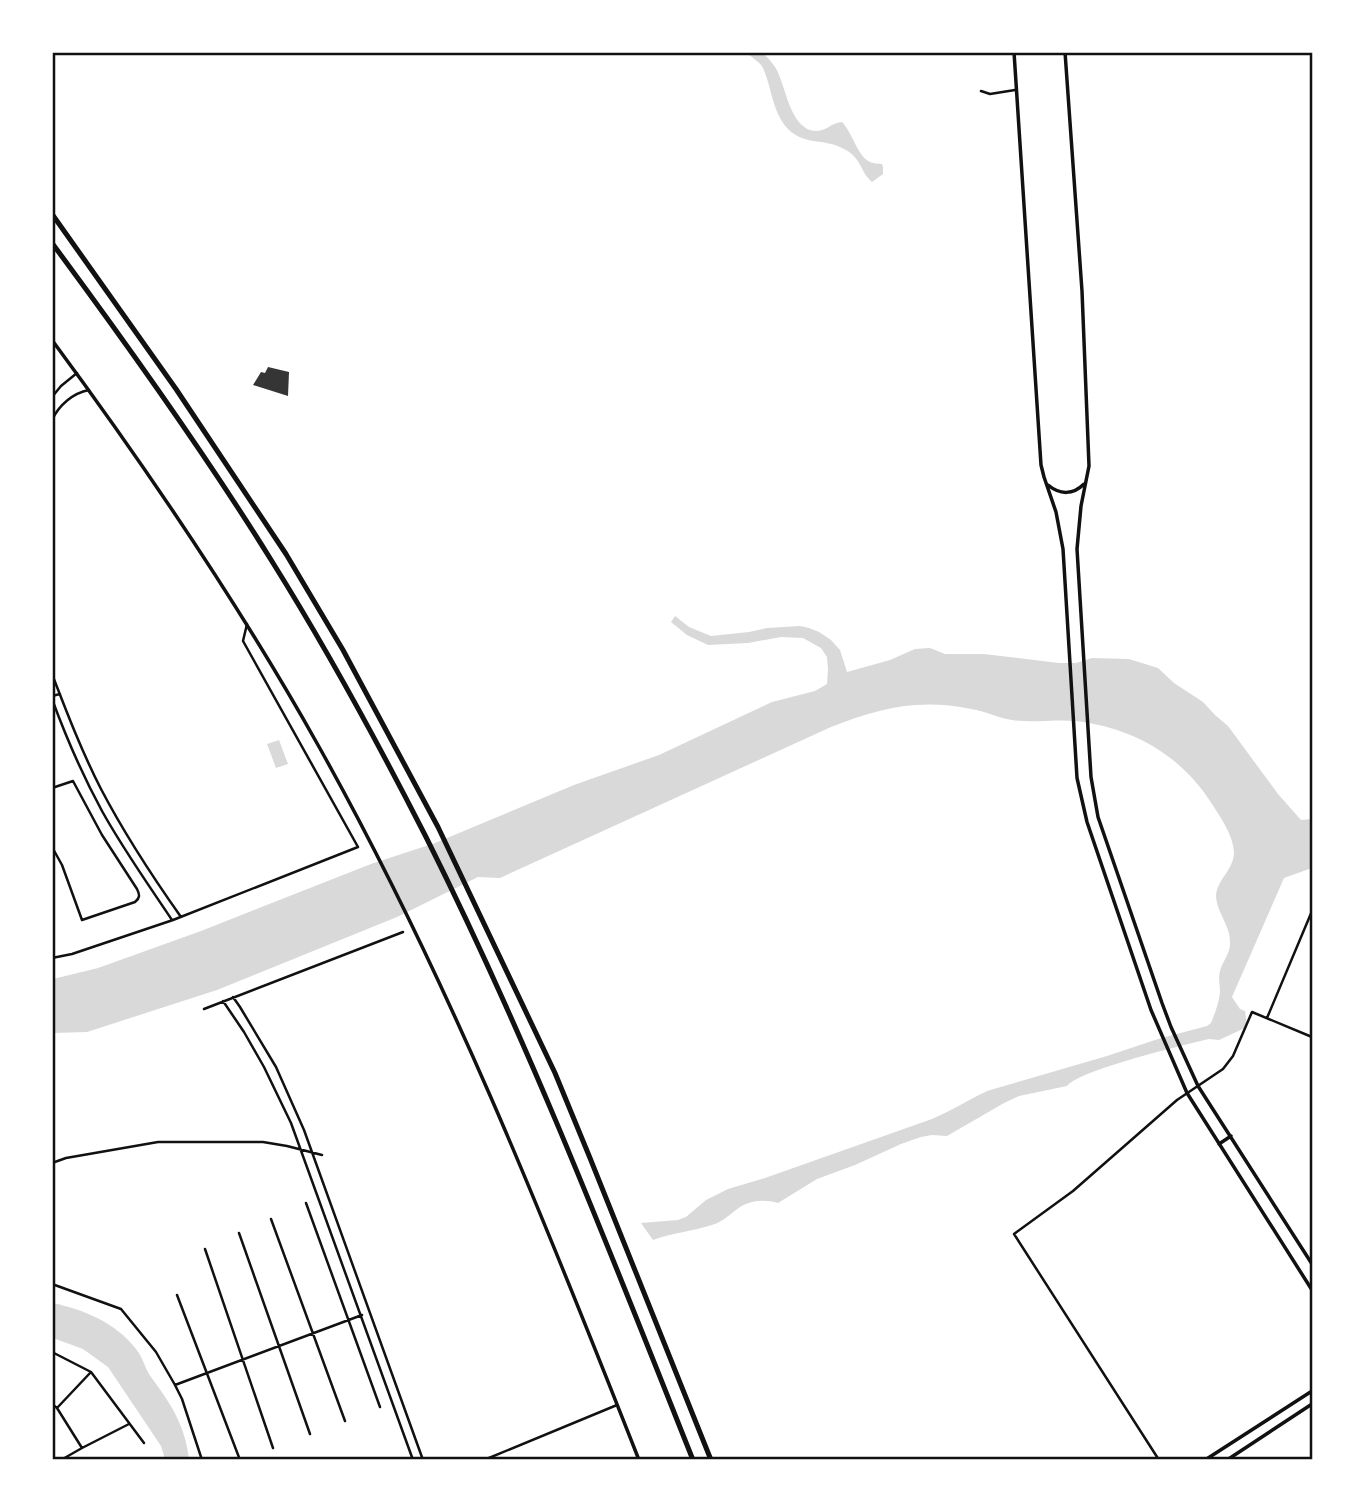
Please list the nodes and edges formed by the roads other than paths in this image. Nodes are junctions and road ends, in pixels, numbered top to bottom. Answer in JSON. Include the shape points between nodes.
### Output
{"nodes":[{"id":1,"x":1014,"y":52,"type":"edge"},
{"id":2,"x":1065,"y":52,"type":"edge"},
{"id":3,"x":1016,"y":89,"type":"junction"},
{"id":4,"x":981,"y":91,"type":"dead end"},
{"id":5,"x":52,"y":214,"type":"edge"},
{"id":6,"x":52,"y":243,"type":"edge"},
{"id":7,"x":52,"y":340,"type":"edge"},
{"id":8,"x":77,"y":373,"type":"junction"},
{"id":9,"x":89,"y":390,"type":"junction"},
{"id":10,"x":52,"y":397,"type":"edge"},
{"id":11,"x":52,"y":420,"type":"edge"},
{"id":12,"x":1087,"y":479,"type":"junction"},
{"id":13,"x":1045,"y":481,"type":"junction"},
{"id":14,"x":247,"y":624,"type":"junction"},
{"id":15,"x":52,"y":674,"type":"edge"},
{"id":16,"x":60,"y":694,"type":"junction"},
{"id":17,"x":52,"y":697,"type":"edge"},
{"id":18,"x":63,"y":702,"type":"junction"},
{"id":19,"x":54,"y":705,"type":"edge"},
{"id":20,"x":52,"y":788,"type":"edge"},
{"id":21,"x":52,"y":847,"type":"edge"},
{"id":22,"x":1312,"y":911,"type":"edge"},
{"id":23,"x":181,"y":917,"type":"junction"},
{"id":24,"x":173,"y":920,"type":"junction"},
{"id":25,"x":403,"y":932,"type":"dead end"},
{"id":26,"x":52,"y":958,"type":"edge"},
{"id":27,"x":233,"y":998,"type":"junction"},
{"id":28,"x":223,"y":1001,"type":"junction"},
{"id":29,"x":204,"y":1009,"type":"dead end"},
{"id":30,"x":1267,"y":1018,"type":"junction"},
{"id":31,"x":1312,"y":1037,"type":"edge"},
{"id":32,"x":1198,"y":1086,"type":"junction"},
{"id":33,"x":1187,"y":1093,"type":"junction"},
{"id":34,"x":1231,"y":1136,"type":"junction"},
{"id":35,"x":1219,"y":1144,"type":"junction"},
{"id":36,"x":302,"y":1150,"type":"junction"},
{"id":37,"x":313,"y":1153,"type":"junction"},
{"id":38,"x":322,"y":1155,"type":"dead end"},
{"id":39,"x":52,"y":1163,"type":"edge"},
{"id":40,"x":306,"y":1203,"type":"dead end"},
{"id":41,"x":271,"y":1219,"type":"dead end"},
{"id":42,"x":239,"y":1233,"type":"dead end"},
{"id":43,"x":205,"y":1249,"type":"dead end"},
{"id":44,"x":1312,"y":1264,"type":"edge"},
{"id":45,"x":52,"y":1284,"type":"edge"},
{"id":46,"x":1312,"y":1290,"type":"edge"},
{"id":47,"x":177,"y":1295,"type":"dead end"},
{"id":48,"x":362,"y":1315,"type":"junction"},
{"id":49,"x":348,"y":1321,"type":"junction"},
{"id":50,"x":313,"y":1334,"type":"junction"},
{"id":51,"x":279,"y":1346,"type":"junction"},
{"id":52,"x":52,"y":1352,"type":"edge"},
{"id":53,"x":243,"y":1360,"type":"junction"},
{"id":54,"x":91,"y":1372,"type":"junction"},
{"id":55,"x":207,"y":1373,"type":"junction"},
{"id":56,"x":175,"y":1385,"type":"junction"},
{"id":57,"x":1312,"y":1391,"type":"edge"},
{"id":58,"x":52,"y":1404,"type":"edge"},
{"id":59,"x":1312,"y":1404,"type":"edge"},
{"id":60,"x":618,"y":1405,"type":"junction"},
{"id":61,"x":57,"y":1408,"type":"junction"},
{"id":62,"x":380,"y":1408,"type":"dead end"},
{"id":63,"x":345,"y":1421,"type":"dead end"},
{"id":64,"x":130,"y":1424,"type":"junction"},
{"id":65,"x":310,"y":1434,"type":"dead end"},
{"id":66,"x":144,"y":1443,"type":"dead end"},
{"id":67,"x":1231,"y":1443,"type":"junction"},
{"id":68,"x":82,"y":1448,"type":"junction"},
{"id":69,"x":272,"y":1448,"type":"dead end"},
{"id":70,"x":1237,"y":1453,"type":"junction"},
{"id":71,"x":61,"y":1460,"type":"edge"},
{"id":72,"x":202,"y":1460,"type":"edge"},
{"id":73,"x":240,"y":1460,"type":"edge"},
{"id":74,"x":413,"y":1460,"type":"edge"},
{"id":75,"x":423,"y":1460,"type":"edge"},
{"id":76,"x":484,"y":1460,"type":"edge"},
{"id":77,"x":639,"y":1460,"type":"edge"},
{"id":78,"x":693,"y":1460,"type":"edge"},
{"id":79,"x":710,"y":1460,"type":"edge"},
{"id":80,"x":1159,"y":1460,"type":"edge"},
{"id":81,"x":1205,"y":1460,"type":"edge"},
{"id":82,"x":1227,"y":1460,"type":"edge"}],
"edges":[{"from":1,"to":3,"type":"street"},
{"from":2,"to":12,"type":"street","via":[[1082,290]]},
{"from":3,"to":4,"type":"street","via":[[990,94]]},
{"from":3,"to":13,"type":"street"},
{"from":5,"to":79,"type":"highway","via":[[286,554],[438,827],[555,1073]]},
{"from":6,"to":78,"type":"highway","via":[[125,342],[273,562],[425,835],[539,1080]]},
{"from":7,"to":8,"type":"street"},
{"from":8,"to":9,"type":"street"},
{"from":8,"to":10,"type":"street"},
{"from":9,"to":11,"type":"street","via":[[74,395]]},
{"from":9,"to":14,"type":"street"},
{"from":12,"to":13,"type":"street","via":[[1067,493]]},
{"from":12,"to":32,"type":"street","via":[[1077,535],[1091,776],[1098,817],[1171,1027]]},
{"from":13,"to":33,"type":"street","via":[[1062,536],[1077,778],[1087,822],[1151,1010]]},
{"from":14,"to":23,"type":"street","via":[[243,641],[358,847]]},
{"from":14,"to":60,"type":"street","via":[[318,744],[465,1035]]},
{"from":15,"to":16,"type":"street"},
{"from":16,"to":17,"type":"street"},
{"from":16,"to":18,"type":"street"},
{"from":17,"to":19,"type":"street"},
{"from":18,"to":19,"type":"street"},
{"from":18,"to":23,"type":"street","via":[[100,788]]},
{"from":19,"to":24,"type":"street","via":[[102,810]]},
{"from":20,"to":21,"type":"street","via":[[73,781],[139,898],[82,920]]},
{"from":22,"to":30,"type":"street"},
{"from":23,"to":24,"type":"street"},
{"from":24,"to":26,"type":"street"},
{"from":25,"to":27,"type":"street"},
{"from":27,"to":28,"type":"street"},
{"from":27,"to":37,"type":"street","via":[[276,1067]]},
{"from":28,"to":29,"type":"street"},
{"from":28,"to":36,"type":"street","via":[[264,1067]]},
{"from":30,"to":31,"type":"street"},
{"from":30,"to":32,"type":"street","via":[[1252,1012],[1230,1061]]},
{"from":32,"to":33,"type":"street"},
{"from":32,"to":34,"type":"street"},
{"from":33,"to":35,"type":"street"},
{"from":33,"to":80,"type":"street","via":[[1073,1191],[1014,1234]]},
{"from":34,"to":35,"type":"street"},
{"from":34,"to":44,"type":"street"},
{"from":35,"to":46,"type":"street"},
{"from":36,"to":37,"type":"street"},
{"from":36,"to":39,"type":"street","via":[[263,1142],[158,1142]]},
{"from":36,"to":48,"type":"street"},
{"from":37,"to":38,"type":"street"},
{"from":37,"to":75,"type":"street"},
{"from":40,"to":49,"type":"street"},
{"from":41,"to":50,"type":"street"},
{"from":42,"to":51,"type":"street"},
{"from":43,"to":53,"type":"street"},
{"from":45,"to":56,"type":"street","via":[[121,1309],[156,1352]]},
{"from":47,"to":55,"type":"street"},
{"from":48,"to":49,"type":"street"},
{"from":48,"to":74,"type":"street"},
{"from":49,"to":50,"type":"street"},
{"from":49,"to":62,"type":"street"},
{"from":50,"to":51,"type":"street"},
{"from":50,"to":63,"type":"street"},
{"from":51,"to":53,"type":"street"},
{"from":51,"to":65,"type":"street"},
{"from":52,"to":54,"type":"street"},
{"from":53,"to":55,"type":"street"},
{"from":53,"to":69,"type":"street"},
{"from":54,"to":61,"type":"street"},
{"from":54,"to":64,"type":"street"},
{"from":55,"to":56,"type":"street"},
{"from":55,"to":73,"type":"street"},
{"from":56,"to":72,"type":"street"},
{"from":57,"to":67,"type":"street"},
{"from":58,"to":61,"type":"street"},
{"from":59,"to":70,"type":"street"},
{"from":60,"to":76,"type":"street"},
{"from":60,"to":77,"type":"street"},
{"from":61,"to":68,"type":"street"},
{"from":64,"to":66,"type":"street"},
{"from":64,"to":68,"type":"street"},
{"from":67,"to":70,"type":"street"},
{"from":67,"to":81,"type":"street"},
{"from":68,"to":71,"type":"street"},
{"from":70,"to":82,"type":"street"}]}
